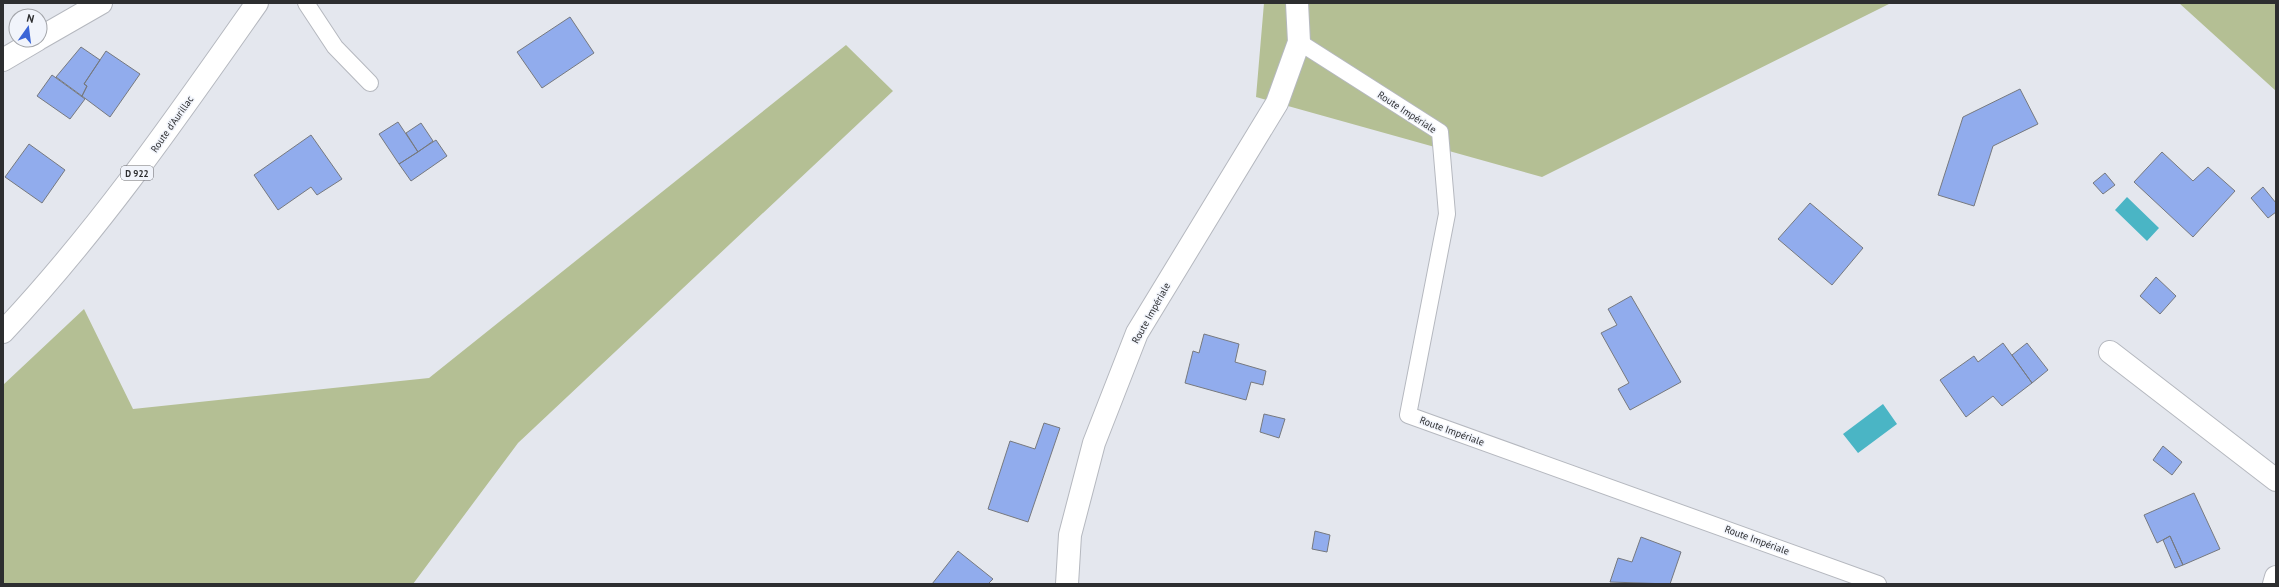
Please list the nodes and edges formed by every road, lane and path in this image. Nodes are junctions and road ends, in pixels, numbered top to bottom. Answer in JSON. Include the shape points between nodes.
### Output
{"nodes":[{"id":1,"x":101,"y":3,"type":"edge"},
{"id":2,"x":257,"y":3,"type":"edge"},
{"id":3,"x":306,"y":3,"type":"edge"},
{"id":4,"x":1297,"y":3,"type":"edge"},
{"id":5,"x":48,"y":33,"type":"edge"},
{"id":6,"x":1299,"y":42,"type":"junction"},
{"id":7,"x":23,"y":48,"type":"edge"},
{"id":8,"x":3,"y":60,"type":"edge"},
{"id":9,"x":370,"y":83,"type":"dead end"},
{"id":10,"x":3,"y":332,"type":"edge"},
{"id":11,"x":2110,"y":352,"type":"dead end"},
{"id":12,"x":2276,"y":480,"type":"edge"},
{"id":13,"x":2276,"y":577,"type":"edge"},
{"id":14,"x":1064,"y":581,"type":"edge"},
{"id":15,"x":1878,"y":584,"type":"edge"},
{"id":16,"x":2274,"y":584,"type":"edge"}],
"edges":[{"from":1,"to":5,"type":"street"},
{"from":2,"to":10,"type":"street","name":"Route d'Aurillac","number":"D 922","via":[[153,152],[96,226]]},
{"from":3,"to":9,"type":"lane","via":[[335,47]]},
{"from":4,"to":6,"type":"street","name":"Route Impériale"},
{"from":6,"to":14,"type":"street","name":"Route Impériale","via":[[1277,103],[1137,333],[1094,443],[1070,535]]},
{"from":6,"to":15,"type":"lane","name":"Route Impériale","via":[[1440,132],[1448,214],[1408,415]]},
{"from":7,"to":8,"type":"street"},
{"from":11,"to":12,"type":"street"},
{"from":13,"to":16,"type":"street"}]}
